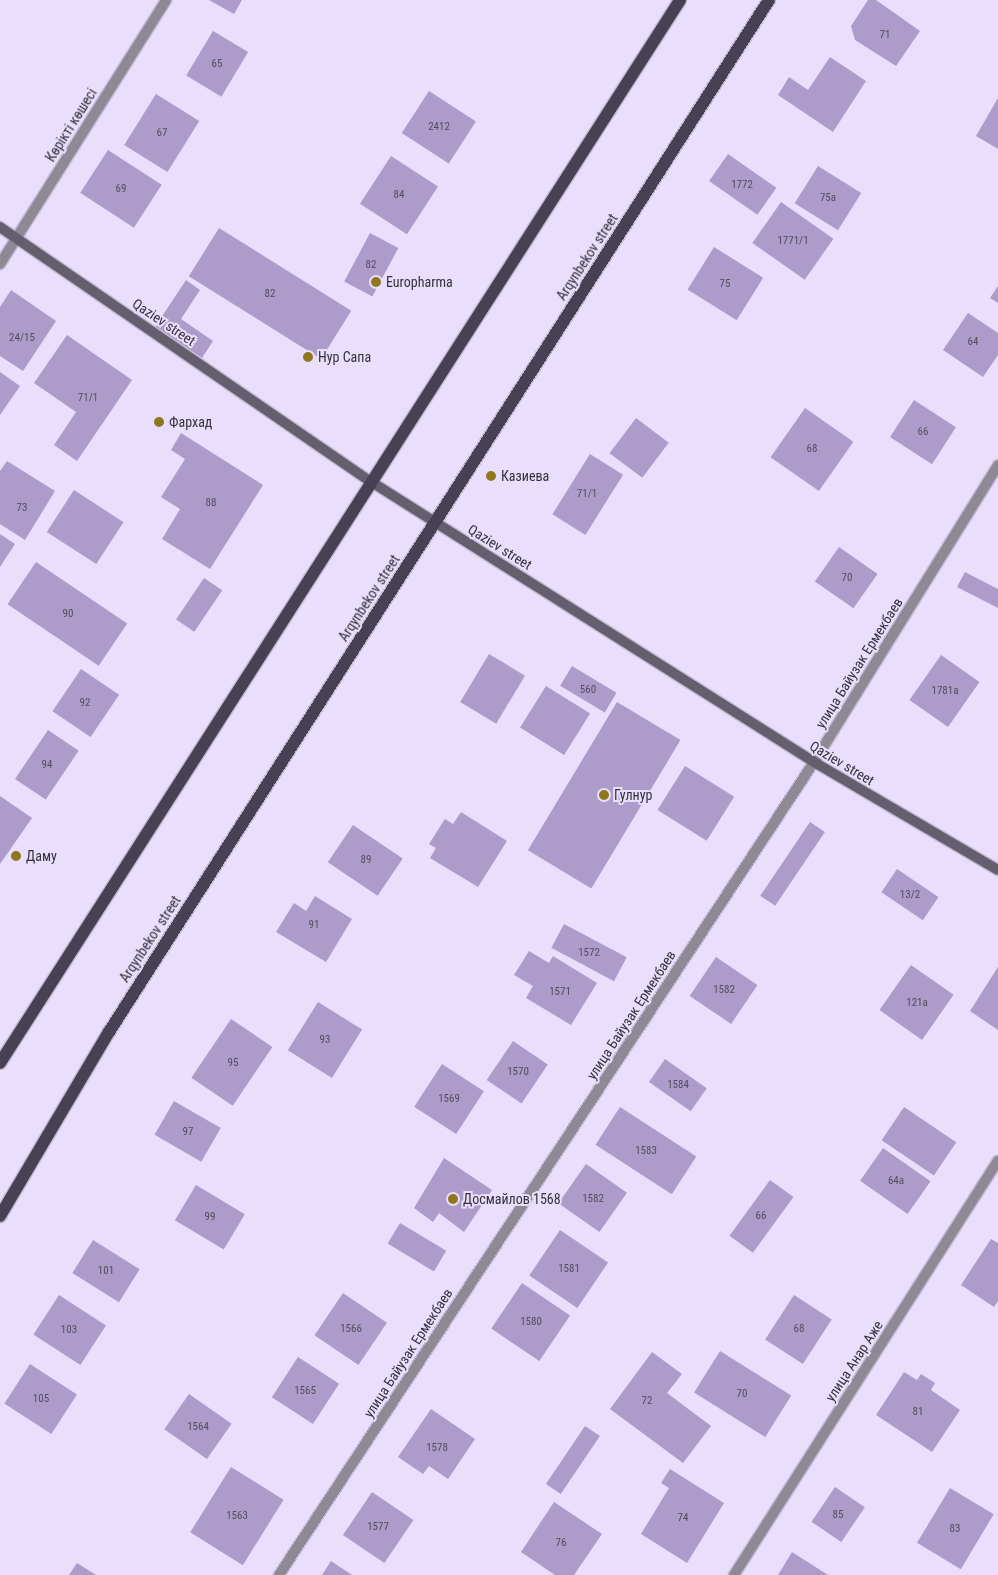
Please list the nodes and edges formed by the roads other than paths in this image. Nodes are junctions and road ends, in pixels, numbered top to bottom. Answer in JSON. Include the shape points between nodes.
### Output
{"nodes":[{"id":1,"x":166,"y":0,"type":"edge"},
{"id":2,"x":680,"y":0,"type":"edge"},
{"id":3,"x":769,"y":0,"type":"edge"},
{"id":4,"x":0,"y":228,"type":"edge"},
{"id":5,"x":16,"y":238,"type":"junction"},
{"id":6,"x":0,"y":264,"type":"edge"},
{"id":7,"x":998,"y":464,"type":"edge"},
{"id":8,"x":370,"y":480,"type":"junction"},
{"id":9,"x":435,"y":522,"type":"junction"},
{"id":10,"x":814,"y":762,"type":"junction"},
{"id":11,"x":998,"y":870,"type":"edge"},
{"id":12,"x":0,"y":1063,"type":"edge"},
{"id":13,"x":998,"y":1161,"type":"edge"},
{"id":14,"x":0,"y":1216,"type":"edge"},
{"id":15,"x":278,"y":1575,"type":"edge"},
{"id":16,"x":734,"y":1575,"type":"edge"}],
"edges":[{"from":1,"to":5,"type":"street","name":"Көрікті көшесі"},
{"from":2,"to":8,"type":"main road"},
{"from":3,"to":9,"type":"main road","name":"Arqynbekov street"},
{"from":4,"to":5,"type":"street","name":"Qaziev street"},
{"from":5,"to":6,"type":"street","name":"Көрікті көшесі"},
{"from":5,"to":8,"type":"street","name":"Qaziev street"},
{"from":7,"to":10,"type":"street","name":"улица Байузак Ермекбаев"},
{"from":8,"to":9,"type":"street","name":"Qaziev street"},
{"from":8,"to":12,"type":"main road"},
{"from":9,"to":10,"type":"street","name":"Qaziev street"},
{"from":9,"to":14,"type":"main road","name":"Arqynbekov street","via":[[109,1032]]},
{"from":10,"to":11,"type":"street","name":"Qaziev street"},
{"from":10,"to":15,"type":"street","name":"улица Байузак Ермекбаев"},
{"from":13,"to":16,"type":"street","name":"улица Анар Аже"}]}
